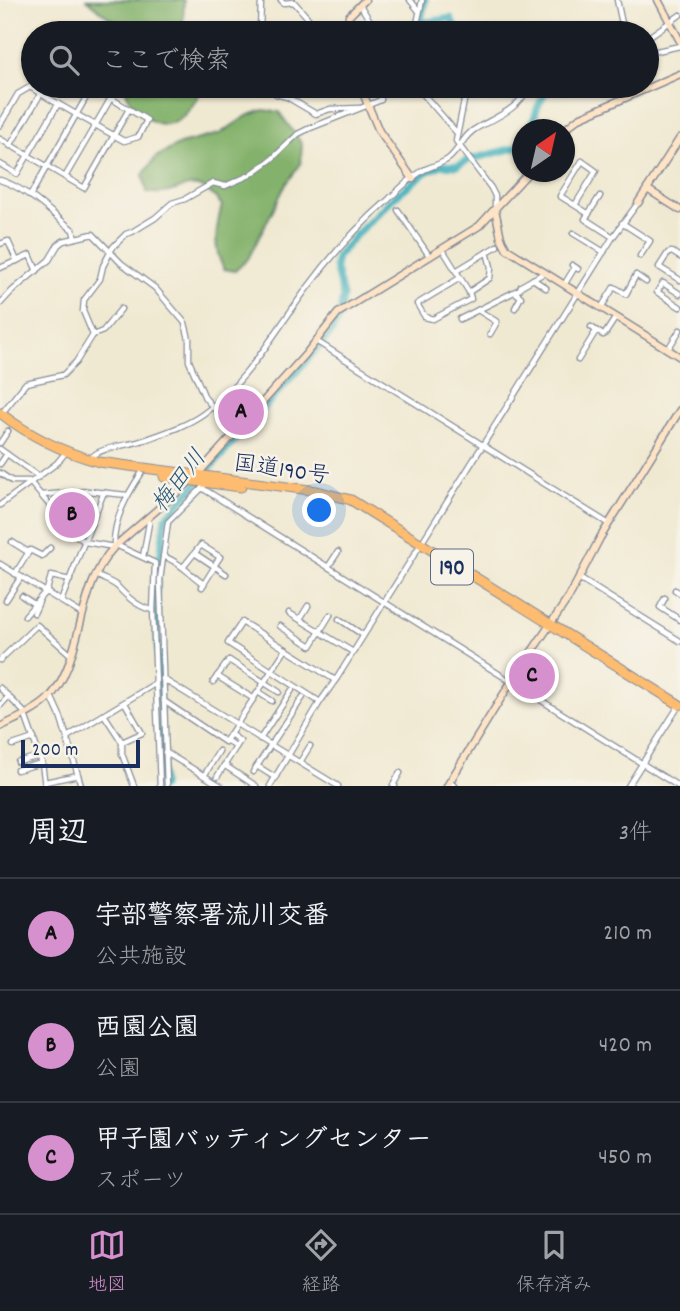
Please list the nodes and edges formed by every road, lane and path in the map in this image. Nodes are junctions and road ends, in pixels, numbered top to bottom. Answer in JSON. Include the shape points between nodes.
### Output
{"nodes":[{"id":1,"x":261,"y":0,"type":"edge"},
{"id":2,"x":281,"y":0,"type":"edge"},
{"id":3,"x":410,"y":0,"type":"edge"},
{"id":4,"x":422,"y":0,"type":"edge"},
{"id":5,"x":617,"y":0,"type":"edge"},
{"id":6,"x":658,"y":0,"type":"edge"},
{"id":7,"x":362,"y":2,"type":"edge"},
{"id":8,"x":419,"y":11,"type":"junction"},
{"id":9,"x":680,"y":15,"type":"edge"},
{"id":10,"x":260,"y":21,"type":"edge"},
{"id":11,"x":310,"y":21,"type":"edge"},
{"id":12,"x":348,"y":21,"type":"edge"},
{"id":13,"x":371,"y":21,"type":"edge"},
{"id":14,"x":419,"y":21,"type":"edge"},
{"id":15,"x":621,"y":21,"type":"edge"},
{"id":16,"x":671,"y":22,"type":"junction"},
{"id":17,"x":659,"y":30,"type":"edge"},
{"id":18,"x":680,"y":44,"type":"edge"},
{"id":19,"x":659,"y":50,"type":"edge"},
{"id":20,"x":680,"y":74,"type":"edge"},
{"id":21,"x":659,"y":81,"type":"edge"},
{"id":22,"x":21,"y":92,"type":"edge"},
{"id":23,"x":38,"y":98,"type":"edge"},
{"id":24,"x":49,"y":98,"type":"edge"},
{"id":25,"x":86,"y":98,"type":"edge"},
{"id":26,"x":111,"y":98,"type":"joint"},
{"id":27,"x":289,"y":98,"type":"edge"},
{"id":28,"x":362,"y":98,"type":"edge"},
{"id":29,"x":381,"y":98,"type":"edge"},
{"id":30,"x":426,"y":98,"type":"edge"},
{"id":31,"x":464,"y":98,"type":"edge"},
{"id":32,"x":523,"y":98,"type":"edge"},
{"id":33,"x":618,"y":98,"type":"edge"},
{"id":34,"x":58,"y":104,"type":"junction"},
{"id":35,"x":364,"y":106,"type":"junction"},
{"id":36,"x":129,"y":109,"type":"junction"},
{"id":37,"x":76,"y":114,"type":"junction"},
{"id":38,"x":575,"y":121,"type":"edge"},
{"id":39,"x":0,"y":125,"type":"edge"},
{"id":40,"x":95,"y":125,"type":"junction"},
{"id":41,"x":457,"y":133,"type":"junction"},
{"id":42,"x":114,"y":136,"type":"junction"},
{"id":43,"x":680,"y":138,"type":"edge"},
{"id":44,"x":0,"y":139,"type":"edge"},
{"id":45,"x":10,"y":146,"type":"junction"},
{"id":46,"x":458,"y":147,"type":"junction"},
{"id":47,"x":28,"y":156,"type":"junction"},
{"id":48,"x":0,"y":164,"type":"edge"},
{"id":49,"x":47,"y":167,"type":"junction"},
{"id":50,"x":65,"y":177,"type":"junction"},
{"id":51,"x":413,"y":179,"type":"junction"},
{"id":52,"x":0,"y":180,"type":"edge"},
{"id":53,"x":520,"y":182,"type":"edge"},
{"id":54,"x":648,"y":189,"type":"junction"},
{"id":55,"x":30,"y":196,"type":"junction"},
{"id":56,"x":600,"y":196,"type":"dead end"},
{"id":57,"x":638,"y":203,"type":"joint"},
{"id":58,"x":575,"y":205,"type":"junction"},
{"id":59,"x":495,"y":209,"type":"junction"},
{"id":60,"x":398,"y":210,"type":"dead end"},
{"id":61,"x":680,"y":210,"type":"edge"},
{"id":62,"x":589,"y":214,"type":"junction"},
{"id":63,"x":622,"y":223,"type":"junction"},
{"id":64,"x":573,"y":233,"type":"dead end"},
{"id":65,"x":613,"y":237,"type":"junction"},
{"id":66,"x":75,"y":238,"type":"junction"},
{"id":67,"x":0,"y":244,"type":"edge"},
{"id":68,"x":497,"y":246,"type":"dead end"},
{"id":69,"x":111,"y":250,"type":"junction"},
{"id":70,"x":443,"y":250,"type":"junction"},
{"id":71,"x":487,"y":252,"type":"junction"},
{"id":72,"x":604,"y":252,"type":"junction"},
{"id":73,"x":640,"y":256,"type":"dead end"},
{"id":74,"x":430,"y":257,"type":"junction"},
{"id":75,"x":680,"y":257,"type":"edge"},
{"id":76,"x":17,"y":261,"type":"junction"},
{"id":77,"x":575,"y":267,"type":"dead end"},
{"id":78,"x":0,"y":268,"type":"edge"},
{"id":79,"x":37,"y":271,"type":"junction"},
{"id":80,"x":456,"y":271,"type":"junction"},
{"id":81,"x":544,"y":273,"type":"junction"},
{"id":82,"x":460,"y":278,"type":"junction"},
{"id":83,"x":533,"y":279,"type":"junction"},
{"id":84,"x":680,"y":280,"type":"edge"},
{"id":85,"x":646,"y":282,"type":"dead end"},
{"id":86,"x":564,"y":285,"type":"junction"},
{"id":87,"x":546,"y":288,"type":"dead end"},
{"id":88,"x":469,"y":292,"type":"junction"},
{"id":89,"x":514,"y":292,"type":"junction"},
{"id":90,"x":578,"y":293,"type":"junction"},
{"id":91,"x":680,"y":294,"type":"edge"},
{"id":92,"x":0,"y":304,"type":"edge"},
{"id":93,"x":680,"y":307,"type":"edge"},
{"id":94,"x":515,"y":308,"type":"dead end"},
{"id":95,"x":601,"y":308,"type":"junction"},
{"id":96,"x":121,"y":309,"type":"dead end"},
{"id":97,"x":478,"y":310,"type":"junction"},
{"id":98,"x":616,"y":317,"type":"junction"},
{"id":99,"x":460,"y":319,"type":"dead end"},
{"id":100,"x":591,"y":327,"type":"dead end"},
{"id":101,"x":680,"y":330,"type":"edge"},
{"id":102,"x":596,"y":331,"type":"junction"},
{"id":103,"x":490,"y":334,"type":"dead end"},
{"id":104,"x":93,"y":335,"type":"junction"},
{"id":105,"x":578,"y":343,"type":"dead end"},
{"id":106,"x":320,"y":344,"type":"junction"},
{"id":107,"x":585,"y":348,"type":"junction"},
{"id":108,"x":668,"y":349,"type":"junction"},
{"id":109,"x":680,"y":357,"type":"edge"},
{"id":110,"x":578,"y":359,"type":"dead end"},
{"id":111,"x":212,"y":407,"type":"junction"},
{"id":112,"x":680,"y":410,"type":"edge"},
{"id":113,"x":0,"y":416,"type":"edge"},
{"id":114,"x":8,"y":431,"type":"dead end"},
{"id":115,"x":236,"y":433,"type":"junction"},
{"id":116,"x":0,"y":443,"type":"edge"},
{"id":117,"x":482,"y":445,"type":"junction"},
{"id":118,"x":0,"y":449,"type":"edge"},
{"id":119,"x":7,"y":454,"type":"junction"},
{"id":120,"x":65,"y":454,"type":"junction"},
{"id":121,"x":90,"y":460,"type":"junction"},
{"id":122,"x":0,"y":464,"type":"edge"},
{"id":123,"x":0,"y":473,"type":"edge"},
{"id":124,"x":141,"y":474,"type":"junction"},
{"id":125,"x":39,"y":477,"type":"junction"},
{"id":126,"x":200,"y":480,"type":"junction"},
{"id":127,"x":31,"y":483,"type":"junction"},
{"id":128,"x":104,"y":492,"type":"junction"},
{"id":129,"x":41,"y":495,"type":"junction"},
{"id":130,"x":127,"y":495,"type":"junction"},
{"id":131,"x":0,"y":505,"type":"edge"},
{"id":132,"x":146,"y":518,"type":"junction"},
{"id":133,"x":609,"y":524,"type":"junction"},
{"id":134,"x":12,"y":542,"type":"dead end"},
{"id":135,"x":85,"y":542,"type":"junction"},
{"id":136,"x":419,"y":545,"type":"junction"},
{"id":137,"x":115,"y":546,"type":"junction"},
{"id":138,"x":50,"y":548,"type":"dead end"},
{"id":139,"x":28,"y":552,"type":"junction"},
{"id":140,"x":338,"y":552,"type":"dead end"},
{"id":141,"x":196,"y":554,"type":"junction"},
{"id":142,"x":163,"y":556,"type":"junction"},
{"id":143,"x":143,"y":557,"type":"junction"},
{"id":144,"x":0,"y":564,"type":"edge"},
{"id":145,"x":184,"y":566,"type":"junction"},
{"id":146,"x":215,"y":566,"type":"junction"},
{"id":147,"x":328,"y":567,"type":"junction"},
{"id":148,"x":226,"y":574,"type":"dead end"},
{"id":149,"x":18,"y":575,"type":"junction"},
{"id":150,"x":96,"y":575,"type":"junction"},
{"id":151,"x":579,"y":578,"type":"junction"},
{"id":152,"x":156,"y":579,"type":"junction"},
{"id":153,"x":70,"y":580,"type":"junction"},
{"id":154,"x":45,"y":593,"type":"junction"},
{"id":155,"x":22,"y":596,"type":"dead end"},
{"id":156,"x":665,"y":598,"type":"dead end"},
{"id":157,"x":6,"y":600,"type":"dead end"},
{"id":158,"x":61,"y":601,"type":"junction"},
{"id":159,"x":384,"y":602,"type":"junction"},
{"id":160,"x":34,"y":604,"type":"junction"},
{"id":161,"x":307,"y":606,"type":"dead end"},
{"id":162,"x":153,"y":610,"type":"junction"},
{"id":163,"x":34,"y":613,"type":"dead end"},
{"id":164,"x":289,"y":613,"type":"dead end"},
{"id":165,"x":82,"y":614,"type":"junction"},
{"id":166,"x":330,"y":615,"type":"dead end"},
{"id":167,"x":26,"y":616,"type":"dead end"},
{"id":168,"x":300,"y":619,"type":"junction"},
{"id":169,"x":339,"y":619,"type":"dead end"},
{"id":170,"x":680,"y":620,"type":"edge"},
{"id":171,"x":280,"y":626,"type":"dead end"},
{"id":172,"x":549,"y":628,"type":"junction"},
{"id":173,"x":320,"y":631,"type":"junction"},
{"id":174,"x":363,"y":635,"type":"junction"},
{"id":175,"x":680,"y":641,"type":"edge"},
{"id":176,"x":157,"y":642,"type":"junction"},
{"id":177,"x":286,"y":649,"type":"junction"},
{"id":178,"x":353,"y":652,"type":"junction"},
{"id":179,"x":71,"y":654,"type":"junction"},
{"id":180,"x":0,"y":660,"type":"edge"},
{"id":181,"x":272,"y":671,"type":"junction"},
{"id":182,"x":217,"y":676,"type":"junction"},
{"id":183,"x":335,"y":680,"type":"junction"},
{"id":184,"x":160,"y":681,"type":"junction"},
{"id":185,"x":213,"y":682,"type":"dead end"},
{"id":186,"x":512,"y":682,"type":"junction"},
{"id":187,"x":264,"y":683,"type":"junction"},
{"id":188,"x":0,"y":688,"type":"edge"},
{"id":189,"x":292,"y":690,"type":"dead end"},
{"id":190,"x":258,"y":692,"type":"junction"},
{"id":191,"x":279,"y":692,"type":"dead end"},
{"id":192,"x":9,"y":696,"type":"junction"},
{"id":193,"x":51,"y":696,"type":"junction"},
{"id":194,"x":303,"y":697,"type":"dead end"},
{"id":195,"x":254,"y":699,"type":"junction"},
{"id":196,"x":163,"y":701,"type":"junction"},
{"id":197,"x":272,"y":701,"type":"dead end"},
{"id":198,"x":320,"y":702,"type":"junction"},
{"id":199,"x":125,"y":703,"type":"junction"},
{"id":200,"x":0,"y":706,"type":"edge"},
{"id":201,"x":679,"y":706,"type":"edge"},
{"id":202,"x":160,"y":709,"type":"junction"},
{"id":203,"x":25,"y":715,"type":"junction"},
{"id":204,"x":105,"y":716,"type":"junction"},
{"id":205,"x":237,"y":724,"type":"junction"},
{"id":206,"x":0,"y":727,"type":"edge"},
{"id":207,"x":230,"y":734,"type":"junction"},
{"id":208,"x":67,"y":737,"type":"junction"},
{"id":209,"x":34,"y":738,"type":"junction"},
{"id":210,"x":260,"y":739,"type":"junction"},
{"id":211,"x":226,"y":740,"type":"junction"},
{"id":212,"x":122,"y":742,"type":"junction"},
{"id":213,"x":13,"y":745,"type":"dead end"},
{"id":214,"x":161,"y":746,"type":"junction"},
{"id":215,"x":270,"y":746,"type":"junction"},
{"id":216,"x":310,"y":746,"type":"dead end"},
{"id":217,"x":236,"y":747,"type":"junction"},
{"id":218,"x":219,"y":751,"type":"dead end"},
{"id":219,"x":165,"y":752,"type":"junction"},
{"id":220,"x":39,"y":756,"type":"junction"},
{"id":221,"x":289,"y":756,"type":"junction"},
{"id":222,"x":18,"y":762,"type":"dead end"},
{"id":223,"x":300,"y":762,"type":"junction"},
{"id":224,"x":42,"y":763,"type":"junction"},
{"id":225,"x":642,"y":764,"type":"junction"},
{"id":226,"x":224,"y":765,"type":"junction"},
{"id":227,"x":257,"y":766,"type":"junction"},
{"id":228,"x":17,"y":771,"type":"dead end"},
{"id":229,"x":253,"y":772,"type":"dead end"},
{"id":230,"x":400,"y":773,"type":"dead end"},
{"id":231,"x":78,"y":775,"type":"junction"},
{"id":232,"x":206,"y":777,"type":"junction"},
{"id":233,"x":217,"y":777,"type":"dead end"},
{"id":234,"x":275,"y":778,"type":"junction"},
{"id":235,"x":245,"y":779,"type":"junction"},
{"id":236,"x":46,"y":784,"type":"edge"},
{"id":237,"x":451,"y":785,"type":"edge"},
{"id":238,"x":81,"y":786,"type":"edge"},
{"id":239,"x":134,"y":786,"type":"edge"},
{"id":240,"x":160,"y":786,"type":"edge"},
{"id":241,"x":167,"y":786,"type":"edge"},
{"id":242,"x":202,"y":786,"type":"edge"},
{"id":243,"x":220,"y":786,"type":"edge"},
{"id":244,"x":240,"y":786,"type":"edge"},
{"id":245,"x":256,"y":786,"type":"edge"},
{"id":246,"x":270,"y":786,"type":"edge"},
{"id":247,"x":338,"y":786,"type":"edge"},
{"id":248,"x":395,"y":786,"type":"edge"},
{"id":249,"x":628,"y":786,"type":"edge"},
{"id":250,"x":678,"y":786,"type":"edge"}],
"edges":[{"from":1,"to":10,"type":"street"},
{"from":2,"to":11,"type":"street","via":[[294,2]]},
{"from":3,"to":8,"type":"street"},
{"from":4,"to":8,"type":"street"},
{"from":5,"to":15,"type":"street"},
{"from":6,"to":16,"type":"street"},
{"from":7,"to":12,"type":"street"},
{"from":7,"to":13,"type":"street"},
{"from":8,"to":14,"type":"street"},
{"from":9,"to":16,"type":"street"},
{"from":16,"to":17,"type":"street"},
{"from":16,"to":18,"type":"street"},
{"from":18,"to":19,"type":"street"},
{"from":20,"to":21,"type":"street"},
{"from":22,"to":39,"type":"street"},
{"from":23,"to":45,"type":"street"},
{"from":24,"to":34,"type":"street"},
{"from":25,"to":37,"type":"street"},
{"from":26,"to":36,"type":"street"},
{"from":26,"to":40,"type":"street"},
{"from":27,"to":35,"type":"street","via":[[316,114]]},
{"from":28,"to":35,"type":"street"},
{"from":29,"to":35,"type":"street"},
{"from":30,"to":41,"type":"street"},
{"from":31,"to":41,"type":"street"},
{"from":32,"to":46,"type":"street","via":[[476,128]]},
{"from":33,"to":38,"type":"street"},
{"from":34,"to":37,"type":"street"},
{"from":34,"to":47,"type":"street"},
{"from":35,"to":51,"type":"street"},
{"from":35,"to":69,"type":"street","via":[[298,134],[250,175],[225,186],[213,183],[172,203],[127,233]]},
{"from":36,"to":42,"type":"street"},
{"from":36,"to":42,"type":"street","via":[[147,120],[138,137],[124,141]]},
{"from":37,"to":40,"type":"street"},
{"from":37,"to":49,"type":"street"},
{"from":40,"to":42,"type":"street"},
{"from":40,"to":50,"type":"street"},
{"from":41,"to":46,"type":"street"},
{"from":42,"to":50,"type":"street","via":[[84,188]]},
{"from":43,"to":54,"type":"street"},
{"from":44,"to":45,"type":"street"},
{"from":45,"to":47,"type":"street"},
{"from":46,"to":51,"type":"street","via":[[450,158]]},
{"from":46,"to":59,"type":"street","via":[[491,188]]},
{"from":47,"to":48,"type":"street","via":[[18,174]]},
{"from":47,"to":49,"type":"street"},
{"from":49,"to":50,"type":"street"},
{"from":49,"to":55,"type":"street"},
{"from":51,"to":111,"type":"street","via":[[344,242],[240,381]]},
{"from":52,"to":55,"type":"street"},
{"from":53,"to":59,"type":"street"},
{"from":54,"to":57,"type":"street"},
{"from":54,"to":61,"type":"street"},
{"from":55,"to":66,"type":"street","via":[[73,230]]},
{"from":56,"to":62,"type":"street"},
{"from":57,"to":63,"type":"street"},
{"from":58,"to":58,"type":"street","via":[[596,171],[582,161],[561,197]]},
{"from":58,"to":62,"type":"street"},
{"from":59,"to":70,"type":"street","via":[[480,226]]},
{"from":59,"to":81,"type":"street","via":[[507,248]]},
{"from":60,"to":74,"type":"street"},
{"from":62,"to":65,"type":"street","via":[[585,219]]},
{"from":63,"to":65,"type":"street"},
{"from":63,"to":73,"type":"street","via":[[650,241]]},
{"from":64,"to":72,"type":"street"},
{"from":65,"to":72,"type":"street"},
{"from":66,"to":69,"type":"street","via":[[93,234]]},
{"from":66,"to":79,"type":"street","via":[[58,245]]},
{"from":67,"to":76,"type":"street","via":[[8,241]]},
{"from":68,"to":71,"type":"street"},
{"from":69,"to":104,"type":"street","via":[[100,279],[84,300],[83,311]]},
{"from":69,"to":111,"type":"street","via":[[155,288],[185,323],[189,360]]},
{"from":70,"to":74,"type":"street"},
{"from":70,"to":80,"type":"street"},
{"from":71,"to":80,"type":"street"},
{"from":71,"to":88,"type":"street","via":[[490,278]]},
{"from":72,"to":90,"type":"street"},
{"from":74,"to":106,"type":"street","via":[[341,311]]},
{"from":75,"to":84,"type":"street","via":[[668,253],[659,267]]},
{"from":76,"to":78,"type":"street"},
{"from":76,"to":79,"type":"street","via":[[30,255]]},
{"from":77,"to":86,"type":"street"},
{"from":79,"to":92,"type":"street"},
{"from":80,"to":82,"type":"street"},
{"from":81,"to":83,"type":"street"},
{"from":81,"to":86,"type":"street"},
{"from":82,"to":88,"type":"street"},
{"from":82,"to":88,"type":"street","via":[[417,304],[425,317],[433,319],[469,301]]},
{"from":83,"to":87,"type":"street"},
{"from":83,"to":89,"type":"street"},
{"from":85,"to":95,"type":"street","via":[[636,275],[626,294],[614,287]]},
{"from":86,"to":90,"type":"street"},
{"from":89,"to":94,"type":"street","via":[[522,297]]},
{"from":89,"to":97,"type":"street"},
{"from":90,"to":95,"type":"street"},
{"from":90,"to":117,"type":"street"},
{"from":91,"to":93,"type":"street","via":[[663,283],[657,292]]},
{"from":95,"to":98,"type":"street"},
{"from":96,"to":104,"type":"street","via":[[103,331]]},
{"from":97,"to":99,"type":"street"},
{"from":97,"to":103,"type":"street","via":[[497,322]]},
{"from":98,"to":102,"type":"street","via":[[606,334]]},
{"from":98,"to":108,"type":"street"},
{"from":100,"to":102,"type":"street"},
{"from":101,"to":108,"type":"street"},
{"from":102,"to":107,"type":"street"},
{"from":104,"to":113,"type":"street","via":[[63,375],[26,383]]},
{"from":105,"to":107,"type":"street"},
{"from":106,"to":115,"type":"street"},
{"from":106,"to":117,"type":"street"},
{"from":107,"to":110,"type":"street"},
{"from":108,"to":109,"type":"street"},
{"from":111,"to":115,"type":"street"},
{"from":111,"to":121,"type":"street","via":[[178,427]]},
{"from":112,"to":133,"type":"street"},
{"from":113,"to":120,"type":"highway","name":"国道190号","number":"190"},
{"from":114,"to":116,"type":"street"},
{"from":115,"to":126,"type":"street"},
{"from":117,"to":133,"type":"street"},
{"from":117,"to":136,"type":"street"},
{"from":118,"to":119,"type":"street"},
{"from":119,"to":122,"type":"street"},
{"from":119,"to":125,"type":"street"},
{"from":120,"to":121,"type":"highway","name":"国道190号","number":"190"},
{"from":120,"to":124,"type":"highway","name":"国道190号","number":"190","via":[[94,466]]},
{"from":120,"to":125,"type":"street"},
{"from":121,"to":126,"type":"highway","name":"国道190号","number":"190"},
{"from":123,"to":127,"type":"street","via":[[12,481]]},
{"from":124,"to":126,"type":"highway","name":"国道190号","number":"190"},
{"from":124,"to":130,"type":"street"},
{"from":125,"to":127,"type":"street"},
{"from":126,"to":132,"type":"street"},
{"from":126,"to":136,"type":"highway","name":"国道190号","number":"190","via":[[335,498]]},
{"from":126,"to":142,"type":"street","via":[[170,518]]},
{"from":126,"to":147,"type":"street"},
{"from":127,"to":129,"type":"street"},
{"from":127,"to":131,"type":"street"},
{"from":128,"to":129,"type":"street"},
{"from":128,"to":130,"type":"street"},
{"from":128,"to":135,"type":"street"},
{"from":129,"to":135,"type":"street"},
{"from":130,"to":137,"type":"street","via":[[113,537]]},
{"from":132,"to":137,"type":"street"},
{"from":132,"to":143,"type":"street"},
{"from":133,"to":151,"type":"street"},
{"from":134,"to":139,"type":"street"},
{"from":135,"to":137,"type":"street"},
{"from":135,"to":153,"type":"street"},
{"from":136,"to":159,"type":"street"},
{"from":136,"to":172,"type":"highway","name":"国道190号","number":"190"},
{"from":137,"to":143,"type":"street"},
{"from":137,"to":150,"type":"street"},
{"from":138,"to":139,"type":"street","via":[[42,556]]},
{"from":139,"to":149,"type":"street"},
{"from":140,"to":147,"type":"street"},
{"from":141,"to":145,"type":"street"},
{"from":141,"to":146,"type":"street"},
{"from":141,"to":146,"type":"street","via":[[201,545],[220,557]]},
{"from":142,"to":145,"type":"street"},
{"from":142,"to":152,"type":"street"},
{"from":143,"to":152,"type":"street","via":[[155,563]]},
{"from":144,"to":149,"type":"street"},
{"from":145,"to":146,"type":"street","via":[[203,585]]},
{"from":146,"to":148,"type":"street"},
{"from":147,"to":159,"type":"street"},
{"from":149,"to":154,"type":"street"},
{"from":149,"to":157,"type":"street"},
{"from":150,"to":162,"type":"street"},
{"from":150,"to":165,"type":"street"},
{"from":151,"to":172,"type":"street"},
{"from":151,"to":175,"type":"street"},
{"from":152,"to":162,"type":"street"},
{"from":152,"to":176,"type":"street"},
{"from":153,"to":154,"type":"street","via":[[51,576]]},
{"from":153,"to":158,"type":"street"},
{"from":154,"to":158,"type":"street"},
{"from":154,"to":160,"type":"street"},
{"from":154,"to":163,"type":"street"},
{"from":155,"to":160,"type":"street"},
{"from":156,"to":170,"type":"street","via":[[660,607]]},
{"from":158,"to":165,"type":"street"},
{"from":159,"to":174,"type":"street"},
{"from":159,"to":186,"type":"street"},
{"from":160,"to":167,"type":"street"},
{"from":161,"to":168,"type":"street"},
{"from":162,"to":176,"type":"street"},
{"from":164,"to":168,"type":"street"},
{"from":165,"to":179,"type":"street"},
{"from":166,"to":173,"type":"street"},
{"from":168,"to":173,"type":"street"},
{"from":169,"to":174,"type":"street"},
{"from":171,"to":173,"type":"street","via":[[311,646]]},
{"from":172,"to":186,"type":"street"},
{"from":172,"to":201,"type":"highway","name":"国道190号","number":"190"},
{"from":173,"to":178,"type":"street"},
{"from":174,"to":178,"type":"street"},
{"from":176,"to":184,"type":"street"},
{"from":177,"to":181,"type":"street"},
{"from":177,"to":181,"type":"street","via":[[242,622],[228,643]]},
{"from":177,"to":183,"type":"street"},
{"from":178,"to":183,"type":"street"},
{"from":179,"to":180,"type":"street","via":[[37,625]]},
{"from":179,"to":193,"type":"street"},
{"from":181,"to":187,"type":"street"},
{"from":181,"to":198,"type":"street"},
{"from":182,"to":185,"type":"street"},
{"from":182,"to":187,"type":"street","via":[[229,660]]},
{"from":182,"to":195,"type":"street"},
{"from":183,"to":198,"type":"street"},
{"from":184,"to":196,"type":"street"},
{"from":184,"to":199,"type":"street"},
{"from":184,"to":202,"type":"street"},
{"from":184,"to":205,"type":"street"},
{"from":186,"to":225,"type":"street"},
{"from":186,"to":237,"type":"street"},
{"from":187,"to":190,"type":"street"},
{"from":187,"to":191,"type":"street"},
{"from":188,"to":192,"type":"street"},
{"from":189,"to":210,"type":"street"},
{"from":190,"to":195,"type":"street"},
{"from":190,"to":197,"type":"street"},
{"from":192,"to":200,"type":"street"},
{"from":192,"to":203,"type":"street"},
{"from":193,"to":203,"type":"street"},
{"from":193,"to":208,"type":"street"},
{"from":194,"to":215,"type":"street"},
{"from":195,"to":205,"type":"street"},
{"from":196,"to":202,"type":"street"},
{"from":196,"to":211,"type":"street"},
{"from":198,"to":221,"type":"street"},
{"from":199,"to":204,"type":"street"},
{"from":199,"to":212,"type":"street","via":[[142,733]]},
{"from":201,"to":225,"type":"street"},
{"from":202,"to":214,"type":"street"},
{"from":203,"to":206,"type":"street"},
{"from":203,"to":209,"type":"street"},
{"from":204,"to":208,"type":"street"},
{"from":204,"to":212,"type":"street"},
{"from":205,"to":207,"type":"street"},
{"from":205,"to":210,"type":"street"},
{"from":207,"to":211,"type":"street"},
{"from":207,"to":217,"type":"street","via":[[240,741]]},
{"from":208,"to":231,"type":"street"},
{"from":209,"to":213,"type":"street"},
{"from":209,"to":220,"type":"street"},
{"from":210,"to":215,"type":"street"},
{"from":211,"to":217,"type":"street"},
{"from":212,"to":239,"type":"street"},
{"from":214,"to":219,"type":"street"},
{"from":214,"to":240,"type":"street"},
{"from":215,"to":221,"type":"street"},
{"from":215,"to":227,"type":"street"},
{"from":216,"to":223,"type":"street"},
{"from":217,"to":226,"type":"street"},
{"from":218,"to":232,"type":"street"},
{"from":219,"to":232,"type":"street"},
{"from":219,"to":241,"type":"street"},
{"from":220,"to":222,"type":"street"},
{"from":220,"to":224,"type":"street"},
{"from":221,"to":223,"type":"street"},
{"from":221,"to":234,"type":"street"},
{"from":223,"to":247,"type":"street"},
{"from":224,"to":228,"type":"street"},
{"from":224,"to":236,"type":"street"},
{"from":225,"to":249,"type":"street"},
{"from":225,"to":250,"type":"street"},
{"from":226,"to":233,"type":"street"},
{"from":226,"to":235,"type":"street"},
{"from":227,"to":229,"type":"street"},
{"from":227,"to":234,"type":"street"},
{"from":230,"to":248,"type":"street"},
{"from":231,"to":236,"type":"street"},
{"from":231,"to":238,"type":"street"},
{"from":232,"to":242,"type":"street"},
{"from":232,"to":243,"type":"street"},
{"from":234,"to":246,"type":"street"},
{"from":235,"to":244,"type":"street"},
{"from":235,"to":245,"type":"street"}]}
